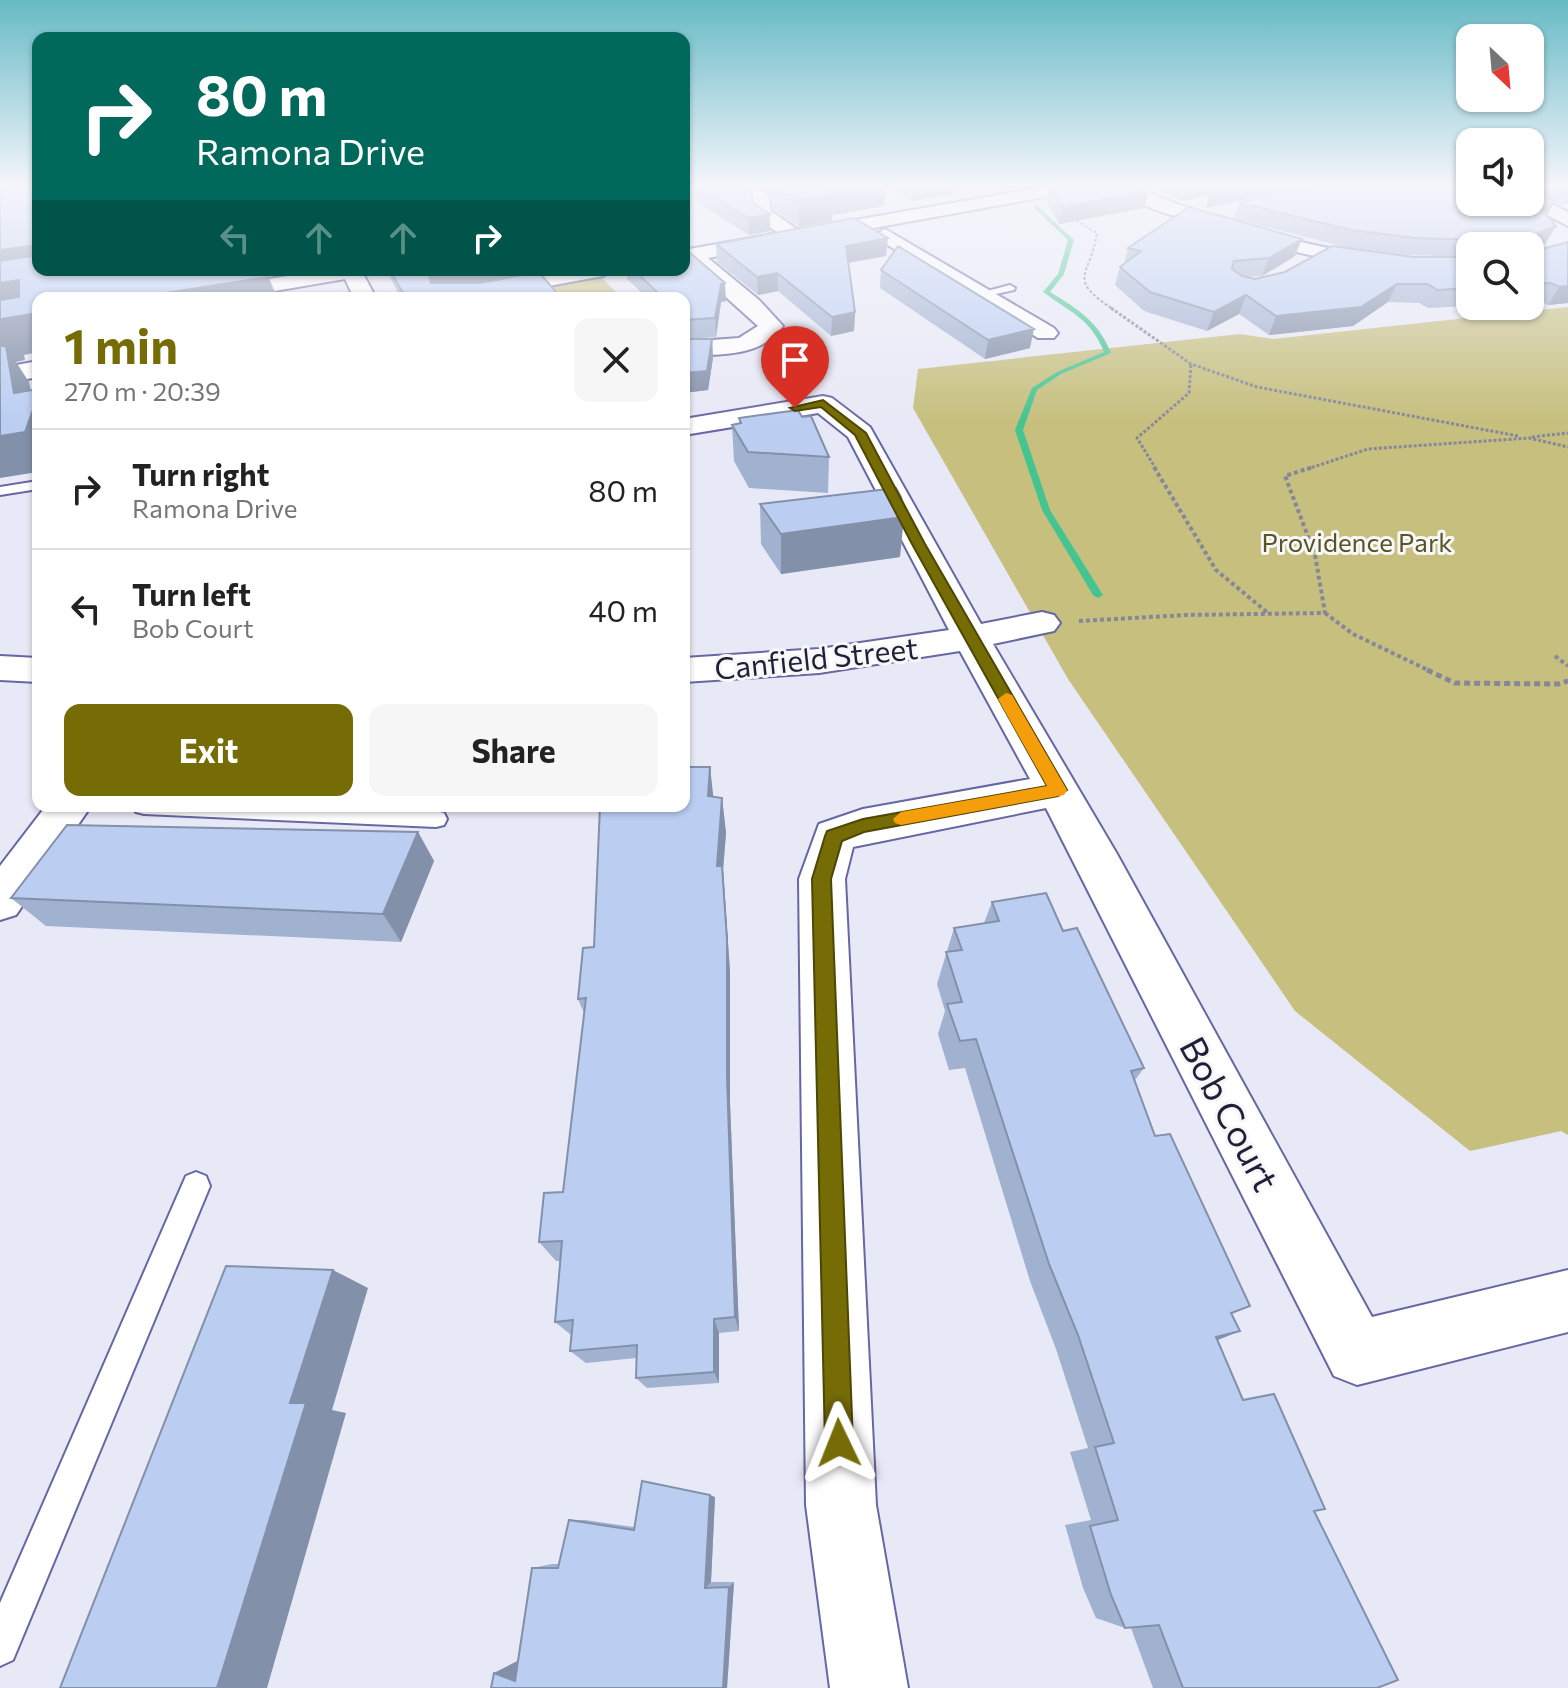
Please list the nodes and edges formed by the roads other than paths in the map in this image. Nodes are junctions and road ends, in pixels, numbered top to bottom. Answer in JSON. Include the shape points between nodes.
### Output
{"nodes":[{"id":1,"x":700,"y":265,"type":"edge"},
{"id":2,"x":950,"y":265,"type":"edge"},
{"id":3,"x":1302,"y":265,"type":"edge"},
{"id":4,"x":1399,"y":265,"type":"edge"},
{"id":5,"x":1456,"y":266,"type":"edge"},
{"id":6,"x":1292,"y":271,"type":"edge"},
{"id":7,"x":329,"y":276,"type":"edge"},
{"id":8,"x":570,"y":276,"type":"edge"},
{"id":9,"x":1010,"y":288,"type":"dead end"},
{"id":10,"x":231,"y":292,"type":"edge"},
{"id":11,"x":480,"y":292,"type":"edge"},
{"id":12,"x":982,"y":294,"type":"junction"},
{"id":13,"x":1046,"y":333,"type":"dead end"},
{"id":14,"x":690,"y":348,"type":"edge"},
{"id":15,"x":32,"y":370,"type":"edge"},
{"id":16,"x":0,"y":376,"type":"edge"},
{"id":17,"x":690,"y":426,"type":"edge"},
{"id":18,"x":32,"y":486,"type":"edge"},
{"id":19,"x":0,"y":491,"type":"edge"},
{"id":20,"x":1042,"y":623,"type":"road end"},
{"id":21,"x":973,"y":638,"type":"junction"},
{"id":22,"x":0,"y":668,"type":"edge"},
{"id":23,"x":32,"y":670,"type":"edge"},
{"id":24,"x":690,"y":670,"type":"edge"},
{"id":25,"x":1058,"y":790,"type":"junction"},
{"id":26,"x":66,"y":812,"type":"edge"},
{"id":27,"x":279,"y":812,"type":"edge"},
{"id":28,"x":436,"y":819,"type":"dead end"},
{"id":29,"x":0,"y":901,"type":"edge"},
{"id":30,"x":196,"y":1186,"type":"dead end"},
{"id":31,"x":1568,"y":1301,"type":"edge"},
{"id":32,"x":0,"y":1647,"type":"edge"},
{"id":33,"x":869,"y":1688,"type":"edge"}],
"edges":[{"from":1,"to":14,"type":"street","via":[[771,326],[750,342]]},
{"from":2,"to":12,"type":"street"},
{"from":3,"to":6,"type":"street"},
{"from":4,"to":5,"type":"street"},
{"from":7,"to":10,"type":"street"},
{"from":8,"to":11,"type":"street"},
{"from":9,"to":12,"type":"lane"},
{"from":12,"to":13,"type":"street"},
{"from":15,"to":16,"type":"street"},
{"from":17,"to":21,"type":"street","name":"Bob Court","via":[[823,404],[860,433]]},
{"from":18,"to":19,"type":"lane"},
{"from":20,"to":21,"type":"street","name":"Canfield Street"},
{"from":21,"to":24,"type":"street","name":"Canfield Street","via":[[849,659]]},
{"from":21,"to":25,"type":"street","name":"Bob Court"},
{"from":22,"to":23,"type":"street"},
{"from":25,"to":31,"type":"street","name":"Bob Court","via":[[1357,1353]]},
{"from":25,"to":33,"type":"street","via":[[834,836],[822,879],[841,1505]]},
{"from":26,"to":29,"type":"street"},
{"from":27,"to":28,"type":"lane"},
{"from":30,"to":32,"type":"lane"}]}
